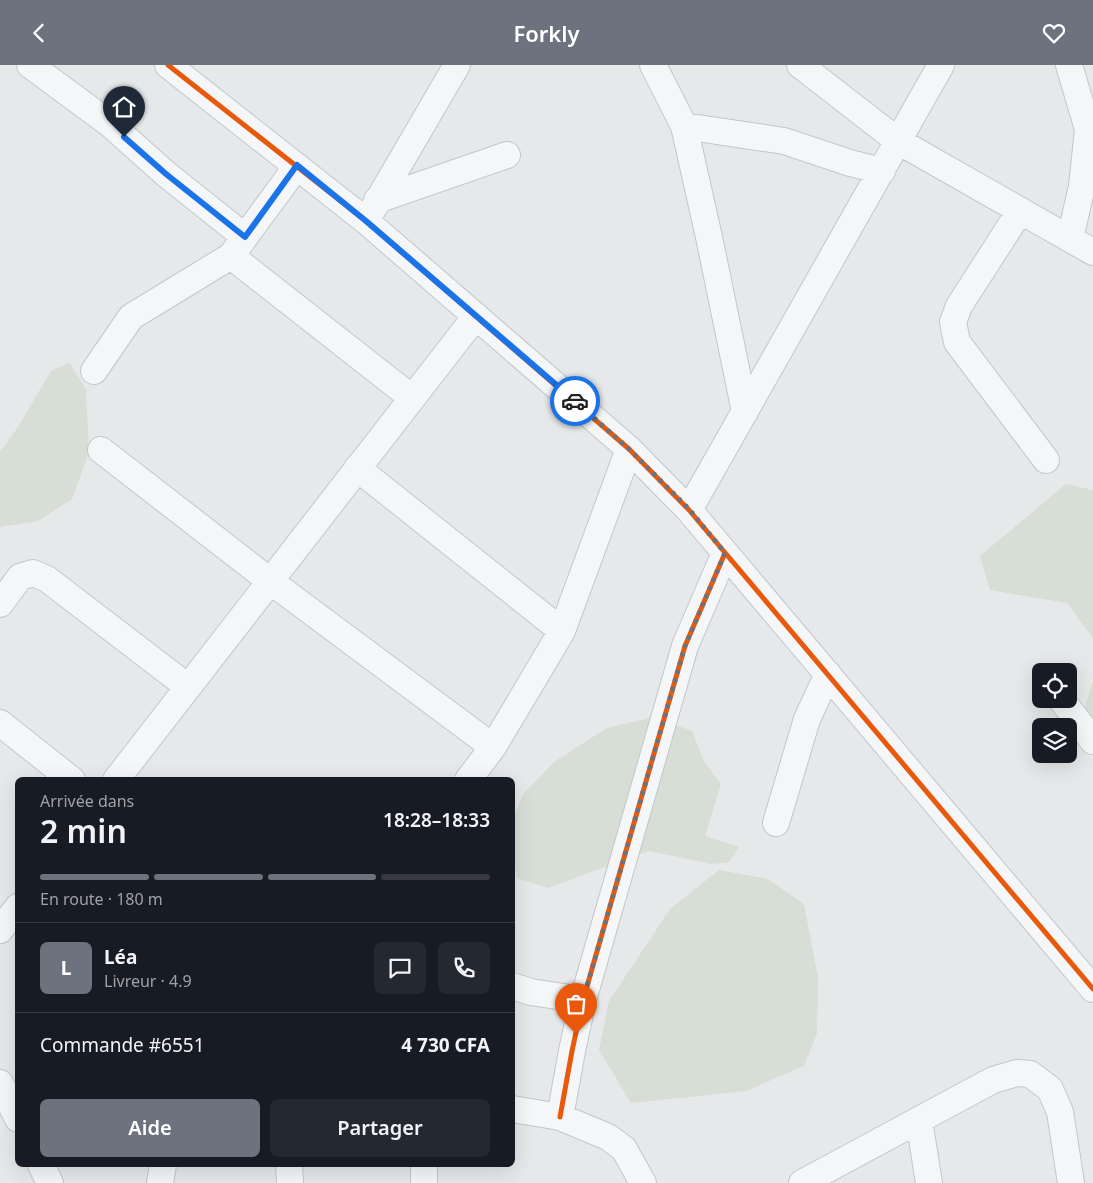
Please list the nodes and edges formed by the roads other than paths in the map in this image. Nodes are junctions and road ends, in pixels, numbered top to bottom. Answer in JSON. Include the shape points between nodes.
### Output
{"nodes":[{"id":1,"x":30,"y":65,"type":"edge"},
{"id":2,"x":168,"y":65,"type":"edge"},
{"id":3,"x":457,"y":65,"type":"edge"},
{"id":4,"x":653,"y":65,"type":"edge"},
{"id":5,"x":800,"y":65,"type":"edge"},
{"id":6,"x":941,"y":65,"type":"edge"},
{"id":7,"x":1068,"y":65,"type":"edge"},
{"id":8,"x":684,"y":126,"type":"junction"},
{"id":9,"x":898,"y":141,"type":"junction"},
{"id":10,"x":507,"y":155,"type":"dead end"},
{"id":11,"x":297,"y":165,"type":"junction"},
{"id":12,"x":882,"y":171,"type":"junction"},
{"id":13,"x":372,"y":210,"type":"junction"},
{"id":14,"x":1020,"y":211,"type":"junction"},
{"id":15,"x":1070,"y":239,"type":"junction"},
{"id":16,"x":238,"y":247,"type":"junction"},
{"id":17,"x":1093,"y":252,"type":"edge"},
{"id":18,"x":476,"y":316,"type":"junction"},
{"id":19,"x":94,"y":371,"type":"dead end"},
{"id":20,"x":412,"y":398,"type":"junction"},
{"id":21,"x":745,"y":412,"type":"junction"},
{"id":22,"x":629,"y":449,"type":"junction"},
{"id":23,"x":101,"y":450,"type":"dead end"},
{"id":24,"x":1046,"y":460,"type":"dead end"},
{"id":25,"x":358,"y":468,"type":"junction"},
{"id":26,"x":690,"y":510,"type":"junction"},
{"id":27,"x":725,"y":553,"type":"junction"},
{"id":28,"x":270,"y":581,"type":"junction"},
{"id":29,"x":0,"y":604,"type":"edge"},
{"id":30,"x":562,"y":631,"type":"junction"},
{"id":31,"x":828,"y":675,"type":"junction"},
{"id":32,"x":188,"y":687,"type":"junction"},
{"id":33,"x":1068,"y":708,"type":"edge"},
{"id":34,"x":0,"y":723,"type":"edge"},
{"id":35,"x":1093,"y":741,"type":"edge"},
{"id":36,"x":493,"y":747,"type":"junction"},
{"id":37,"x":68,"y":777,"type":"edge"},
{"id":38,"x":118,"y":777,"type":"edge"},
{"id":39,"x":470,"y":777,"type":"edge"},
{"id":40,"x":776,"y":823,"type":"dead end"},
{"id":41,"x":6,"y":916,"type":"edge"},
{"id":42,"x":15,"y":932,"type":"edge"},
{"id":43,"x":515,"y":987,"type":"edge"},
{"id":44,"x":1093,"y":989,"type":"edge"},
{"id":45,"x":583,"y":1000,"type":"junction"},
{"id":46,"x":0,"y":1083,"type":"edge"},
{"id":47,"x":515,"y":1110,"type":"edge"},
{"id":48,"x":15,"y":1113,"type":"edge"},
{"id":49,"x":560,"y":1117,"type":"junction"},
{"id":50,"x":919,"y":1120,"type":"junction"},
{"id":51,"x":42,"y":1167,"type":"edge"},
{"id":52,"x":163,"y":1167,"type":"edge"},
{"id":53,"x":289,"y":1167,"type":"edge"},
{"id":54,"x":424,"y":1167,"type":"edge"},
{"id":55,"x":50,"y":1183,"type":"edge"},
{"id":56,"x":160,"y":1183,"type":"edge"},
{"id":57,"x":290,"y":1183,"type":"edge"},
{"id":58,"x":424,"y":1183,"type":"edge"},
{"id":59,"x":644,"y":1183,"type":"edge"},
{"id":60,"x":802,"y":1183,"type":"edge"},
{"id":61,"x":929,"y":1183,"type":"edge"},
{"id":62,"x":1071,"y":1183,"type":"edge"}],
"edges":[{"from":1,"to":16,"type":"street","via":[[110,124],[166,174]]},
{"from":2,"to":11,"type":"street"},
{"from":3,"to":13,"type":"street"},
{"from":4,"to":8,"type":"street"},
{"from":5,"to":9,"type":"street"},
{"from":6,"to":9,"type":"street"},
{"from":7,"to":15,"type":"street","via":[[1088,129],[1082,185]]},
{"from":8,"to":12,"type":"street","via":[[784,141]]},
{"from":8,"to":21,"type":"street"},
{"from":9,"to":12,"type":"street"},
{"from":9,"to":14,"type":"street"},
{"from":10,"to":13,"type":"street"},
{"from":11,"to":13,"type":"street"},
{"from":11,"to":16,"type":"street"},
{"from":12,"to":21,"type":"street"},
{"from":13,"to":18,"type":"street"},
{"from":14,"to":15,"type":"street"},
{"from":14,"to":24,"type":"street","via":[[959,306],[953,323],[957,342]]},
{"from":15,"to":17,"type":"street"},
{"from":16,"to":19,"type":"street","via":[[131,317]]},
{"from":16,"to":20,"type":"street"},
{"from":18,"to":20,"type":"street"},
{"from":18,"to":22,"type":"street"},
{"from":20,"to":25,"type":"street"},
{"from":21,"to":26,"type":"street"},
{"from":22,"to":26,"type":"street"},
{"from":22,"to":30,"type":"street"},
{"from":23,"to":28,"type":"street"},
{"from":25,"to":28,"type":"street"},
{"from":25,"to":30,"type":"street"},
{"from":26,"to":27,"type":"street"},
{"from":27,"to":31,"type":"street"},
{"from":27,"to":45,"type":"street","via":[[685,646]]},
{"from":28,"to":32,"type":"street"},
{"from":28,"to":36,"type":"street"},
{"from":29,"to":32,"type":"street","via":[[20,577],[33,573],[47,579]]},
{"from":30,"to":36,"type":"street"},
{"from":31,"to":40,"type":"street","via":[[807,719]]},
{"from":31,"to":44,"type":"street"},
{"from":32,"to":38,"type":"street"},
{"from":33,"to":35,"type":"street"},
{"from":34,"to":37,"type":"street"},
{"from":36,"to":39,"type":"street"},
{"from":41,"to":42,"type":"street"},
{"from":43,"to":45,"type":"street"},
{"from":45,"to":49,"type":"street"},
{"from":46,"to":48,"type":"street"},
{"from":47,"to":49,"type":"street"},
{"from":49,"to":59,"type":"street","via":[[608,1137],[624,1149]]},
{"from":50,"to":60,"type":"street"},
{"from":50,"to":61,"type":"street"},
{"from":50,"to":62,"type":"street","via":[[993,1080],[1017,1073],[1030,1074],[1050,1089],[1060,1111]]},
{"from":51,"to":55,"type":"street"},
{"from":52,"to":56,"type":"street"},
{"from":53,"to":57,"type":"street"},
{"from":54,"to":58,"type":"street"}]}
